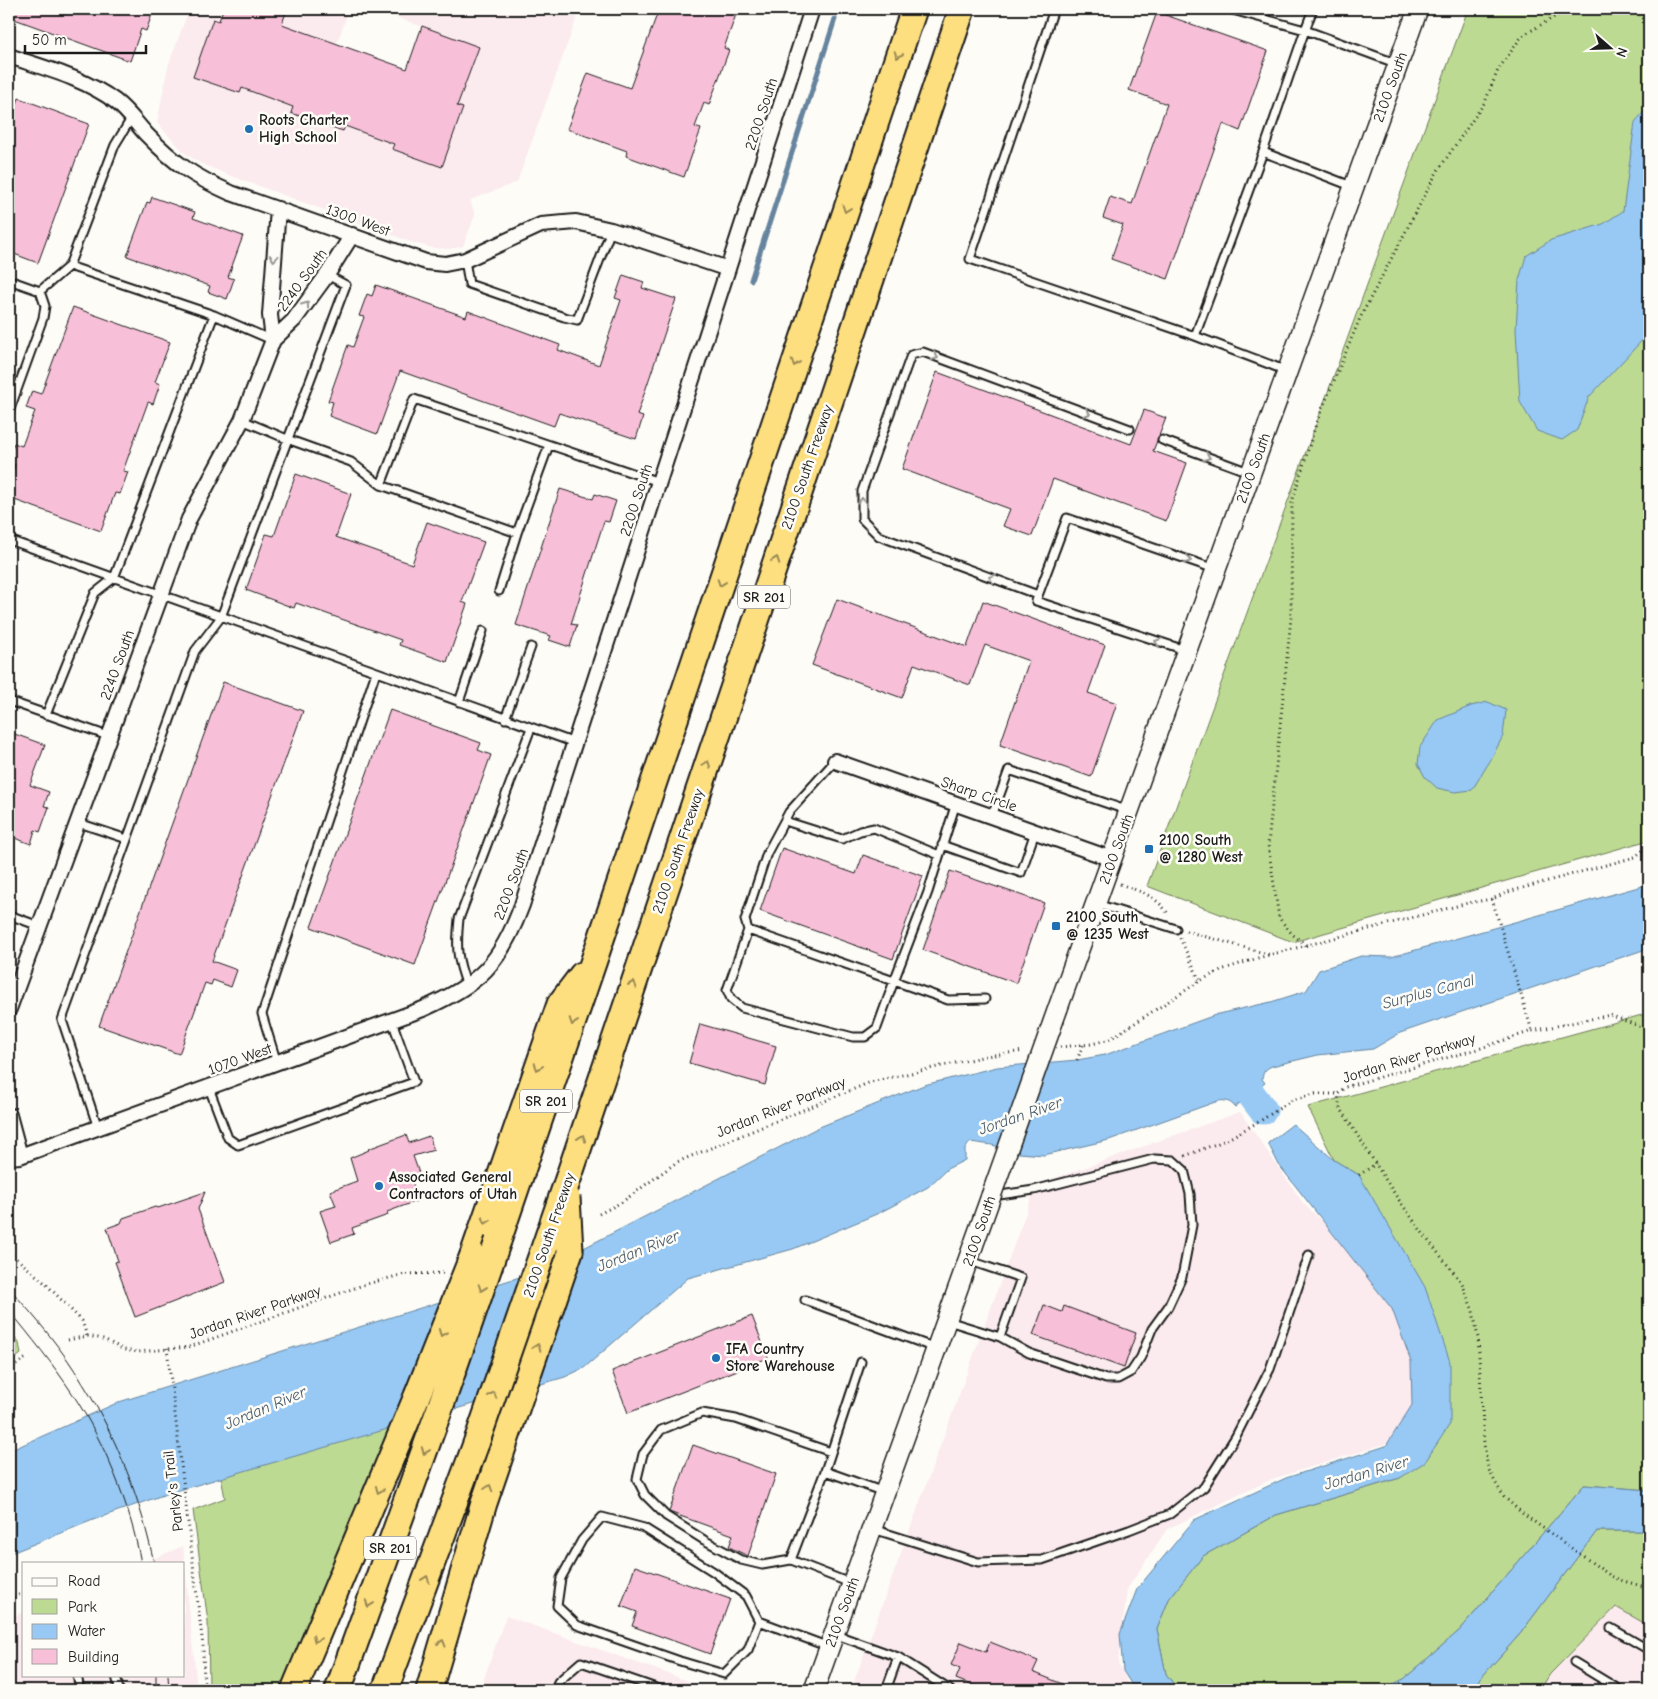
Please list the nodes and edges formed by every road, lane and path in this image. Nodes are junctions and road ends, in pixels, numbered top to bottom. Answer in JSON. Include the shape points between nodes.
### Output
{"nodes":[{"id":1,"x":812,"y":9,"type":"edge"},
{"id":2,"x":914,"y":9,"type":"edge"},
{"id":3,"x":962,"y":9,"type":"edge"},
{"id":4,"x":1054,"y":9,"type":"edge"},
{"id":5,"x":1229,"y":9,"type":"edge"},
{"id":6,"x":1313,"y":9,"type":"edge"},
{"id":7,"x":1418,"y":9,"type":"edge"},
{"id":8,"x":1568,"y":9,"type":"edge"},
{"id":9,"x":1305,"y":30,"type":"junction"},
{"id":10,"x":9,"y":56,"type":"edge"},
{"id":11,"x":1398,"y":64,"type":"junction"},
{"id":12,"x":132,"y":117,"type":"junction"},
{"id":13,"x":1264,"y":152,"type":"junction"},
{"id":14,"x":1354,"y":187,"type":"junction"},
{"id":15,"x":278,"y":209,"type":"junction"},
{"id":16,"x":611,"y":230,"type":"junction"},
{"id":17,"x":352,"y":235,"type":"junction"},
{"id":18,"x":465,"y":260,"type":"junction"},
{"id":19,"x":69,"y":266,"type":"junction"},
{"id":20,"x":728,"y":269,"type":"junction"},
{"id":21,"x":327,"y":275,"type":"junction"},
{"id":22,"x":9,"y":282,"type":"edge"},
{"id":23,"x":40,"y":291,"type":"junction"},
{"id":24,"x":214,"y":315,"type":"junction"},
{"id":25,"x":1195,"y":336,"type":"junction"},
{"id":26,"x":273,"y":340,"type":"junction"},
{"id":27,"x":1288,"y":372,"type":"junction"},
{"id":28,"x":9,"y":412,"type":"edge"},
{"id":29,"x":242,"y":420,"type":"junction"},
{"id":30,"x":1130,"y":429,"type":"dead end"},
{"id":31,"x":287,"y":439,"type":"junction"},
{"id":32,"x":1162,"y":440,"type":"dead end"},
{"id":33,"x":550,"y":445,"type":"junction"},
{"id":34,"x":1252,"y":473,"type":"junction"},
{"id":35,"x":659,"y":482,"type":"junction"},
{"id":36,"x":381,"y":485,"type":"junction"},
{"id":37,"x":517,"y":533,"type":"junction"},
{"id":38,"x":9,"y":540,"type":"edge"},
{"id":39,"x":1217,"y":570,"type":"junction"},
{"id":40,"x":114,"y":578,"type":"junction"},
{"id":41,"x":499,"y":591,"type":"dead end"},
{"id":42,"x":161,"y":595,"type":"junction"},
{"id":43,"x":1038,"y":595,"type":"junction"},
{"id":44,"x":221,"y":617,"type":"junction"},
{"id":45,"x":483,"y":631,"type":"dead end"},
{"id":46,"x":531,"y":647,"type":"dead end"},
{"id":47,"x":1187,"y":651,"type":"junction"},
{"id":48,"x":376,"y":672,"type":"junction"},
{"id":49,"x":9,"y":702,"type":"edge"},
{"id":50,"x":459,"y":702,"type":"junction"},
{"id":51,"x":46,"y":714,"type":"junction"},
{"id":52,"x":506,"y":719,"type":"junction"},
{"id":53,"x":531,"y":728,"type":"junction"},
{"id":54,"x":108,"y":736,"type":"junction"},
{"id":55,"x":576,"y":744,"type":"junction"},
{"id":56,"x":835,"y":761,"type":"joint"},
{"id":57,"x":956,"y":803,"type":"junction"},
{"id":58,"x":1129,"y":811,"type":"junction"},
{"id":59,"x":992,"y":816,"type":"junction"},
{"id":60,"x":785,"y":821,"type":"junction"},
{"id":61,"x":76,"y":822,"type":"junction"},
{"id":62,"x":1035,"y":832,"type":"junction"},
{"id":63,"x":127,"y":838,"type":"junction"},
{"id":64,"x":942,"y":845,"type":"junction"},
{"id":65,"x":1649,"y":845,"type":"edge"},
{"id":66,"x":939,"y":855,"type":"junction"},
{"id":67,"x":1112,"y":859,"type":"junction"},
{"id":68,"x":1492,"y":899,"type":"junction"},
{"id":69,"x":1096,"y":904,"type":"junction"},
{"id":70,"x":9,"y":915,"type":"edge"},
{"id":71,"x":39,"y":926,"type":"junction"},
{"id":72,"x":1176,"y":929,"type":"joint"},
{"id":73,"x":748,"y":930,"type":"junction"},
{"id":74,"x":1306,"y":945,"type":"junction"},
{"id":75,"x":1272,"y":955,"type":"junction"},
{"id":76,"x":594,"y":960,"type":"junction"},
{"id":77,"x":894,"y":981,"type":"junction"},
{"id":78,"x":467,"y":986,"type":"junction"},
{"id":79,"x":985,"y":999,"type":"dead end"},
{"id":80,"x":9,"y":1009,"type":"edge"},
{"id":81,"x":392,"y":1021,"type":"junction"},
{"id":82,"x":1649,"y":1030,"type":"edge"},
{"id":83,"x":1532,"y":1031,"type":"junction"},
{"id":84,"x":986,"y":1056,"type":"dead end"},
{"id":85,"x":1077,"y":1060,"type":"dead end"},
{"id":86,"x":277,"y":1063,"type":"junction"},
{"id":87,"x":210,"y":1088,"type":"junction"},
{"id":88,"x":1338,"y":1094,"type":"junction"},
{"id":89,"x":9,"y":1116,"type":"edge"},
{"id":90,"x":98,"y":1129,"type":"junction"},
{"id":91,"x":13,"y":1159,"type":"edge"},
{"id":92,"x":1173,"y":1160,"type":"junction"},
{"id":93,"x":1376,"y":1164,"type":"junction"},
{"id":94,"x":1359,"y":1175,"type":"dead end"},
{"id":95,"x":566,"y":1185,"type":"junction"},
{"id":96,"x":990,"y":1196,"type":"junction"},
{"id":97,"x":599,"y":1214,"type":"dead end"},
{"id":98,"x":9,"y":1252,"type":"edge"},
{"id":99,"x":1309,"y":1255,"type":"dead end"},
{"id":100,"x":968,"y":1261,"type":"junction"},
{"id":101,"x":450,"y":1273,"type":"dead end"},
{"id":102,"x":805,"y":1300,"type":"dead end"},
{"id":103,"x":947,"y":1320,"type":"junction"},
{"id":104,"x":87,"y":1336,"type":"junction"},
{"id":105,"x":1000,"y":1337,"type":"junction"},
{"id":106,"x":68,"y":1340,"type":"dead end"},
{"id":107,"x":167,"y":1348,"type":"junction"},
{"id":108,"x":936,"y":1348,"type":"junction"},
{"id":109,"x":28,"y":1357,"type":"dead end"},
{"id":110,"x":861,"y":1362,"type":"dead end"},
{"id":111,"x":9,"y":1372,"type":"edge"},
{"id":112,"x":831,"y":1452,"type":"junction"},
{"id":113,"x":825,"y":1471,"type":"junction"},
{"id":114,"x":884,"y":1492,"type":"junction"},
{"id":115,"x":872,"y":1528,"type":"junction"},
{"id":116,"x":791,"y":1560,"type":"junction"},
{"id":117,"x":852,"y":1583,"type":"junction"},
{"id":118,"x":1649,"y":1588,"type":"edge"},
{"id":119,"x":22,"y":1594,"type":"edge"},
{"id":120,"x":9,"y":1599,"type":"edge"},
{"id":121,"x":759,"y":1621,"type":"junction"},
{"id":122,"x":1611,"y":1628,"type":"dead end"},
{"id":123,"x":832,"y":1640,"type":"junction"},
{"id":124,"x":1649,"y":1650,"type":"edge"},
{"id":125,"x":898,"y":1657,"type":"junction"},
{"id":126,"x":1574,"y":1662,"type":"dead end"},
{"id":127,"x":76,"y":1676,"type":"edge"},
{"id":128,"x":116,"y":1676,"type":"edge"},
{"id":129,"x":80,"y":1690,"type":"edge"},
{"id":130,"x":120,"y":1690,"type":"edge"},
{"id":131,"x":204,"y":1690,"type":"edge"},
{"id":132,"x":294,"y":1690,"type":"edge"},
{"id":133,"x":338,"y":1690,"type":"edge"},
{"id":134,"x":385,"y":1690,"type":"edge"},
{"id":135,"x":429,"y":1690,"type":"edge"},
{"id":136,"x":555,"y":1690,"type":"edge"},
{"id":137,"x":662,"y":1690,"type":"edge"},
{"id":138,"x":814,"y":1690,"type":"edge"},
{"id":139,"x":886,"y":1690,"type":"edge"},
{"id":140,"x":950,"y":1690,"type":"edge"},
{"id":141,"x":1620,"y":1690,"type":"edge"}],
"edges":[{"from":1,"to":20,"type":"street","name":"2200 South"},
{"from":2,"to":76,"type":"highway","number":"SR 201","one_way":true},
{"from":95,"to":3,"type":"highway","name":"2100 South Freeway","number":"SR 201","one_way":true},
{"from":4,"to":25,"type":"lane","via":[[970,259]]},
{"from":5,"to":9,"type":"lane"},
{"from":6,"to":9,"type":"lane"},
{"from":7,"to":11,"type":"street","name":"2100 South"},
{"from":8,"to":74,"type":"path","via":[[1522,36],[1498,70],[1485,102],[1437,172],[1360,318],[1316,424],[1292,502],[1291,618],[1268,844],[1279,918]]},
{"from":9,"to":11,"type":"lane"},
{"from":9,"to":13,"type":"lane"},
{"from":10,"to":12,"type":"street","name":"1300 West","via":[[100,90]]},
{"from":11,"to":14,"type":"street","name":"2100 South"},
{"from":12,"to":15,"type":"street","name":"1300 West","via":[[189,172],[230,193]]},
{"from":12,"to":19,"type":"lane","via":[[115,145]]},
{"from":13,"to":14,"type":"lane"},
{"from":13,"to":25,"type":"lane"},
{"from":14,"to":27,"type":"street","name":"2100 South"},
{"from":15,"to":17,"type":"street","name":"1300 West"},
{"from":15,"to":26,"type":"street","name":"2240 South","one_way":true,"via":[[270,315]]},
{"from":16,"to":18,"type":"street","name":"1300 West","via":[[576,222],[541,225]]},
{"from":16,"to":18,"type":"lane","via":[[577,320],[469,284]]},
{"from":16,"to":20,"type":"street","name":"1300 West"},
{"from":17,"to":18,"type":"street","name":"1300 West","via":[[426,262],[445,264]]},
{"from":17,"to":21,"type":"street","name":"2240 South"},
{"from":19,"to":23,"type":"lane"},
{"from":19,"to":24,"type":"lane"},
{"from":20,"to":35,"type":"street","name":"2200 South"},
{"from":26,"to":21,"type":"street","name":"2240 South","one_way":true,"via":[[294,320]]},
{"from":21,"to":31,"type":"lane","via":[[346,285]]},
{"from":22,"to":23,"type":"lane"},
{"from":23,"to":28,"type":"lane","via":[[45,306],[43,318]]},
{"from":24,"to":26,"type":"lane"},
{"from":24,"to":40,"type":"lane"},
{"from":25,"to":27,"type":"lane"},
{"from":26,"to":29,"type":"street","name":"2240 South"},
{"from":27,"to":34,"type":"street","name":"2100 South"},
{"from":29,"to":31,"type":"lane"},
{"from":29,"to":42,"type":"street","name":"2240 South","via":[[189,519]]},
{"from":43,"to":30,"type":"lane","one_way":true,"via":[[879,536],[862,518],[862,491],[911,355],[923,352]]},
{"from":31,"to":36,"type":"lane","via":[[351,462]]},
{"from":31,"to":44,"type":"lane"},
{"from":32,"to":34,"type":"lane","one_way":true},
{"from":33,"to":35,"type":"lane"},
{"from":33,"to":36,"type":"lane","via":[[414,399]]},
{"from":33,"to":37,"type":"lane"},
{"from":34,"to":39,"type":"street","name":"2100 South"},
{"from":35,"to":55,"type":"street","name":"2200 South"},
{"from":36,"to":37,"type":"lane"},
{"from":37,"to":41,"type":"lane"},
{"from":38,"to":40,"type":"lane"},
{"from":43,"to":39,"type":"lane","one_way":true,"via":[[1067,518]]},
{"from":39,"to":47,"type":"street","name":"2100 South"},
{"from":40,"to":42,"type":"lane"},
{"from":40,"to":51,"type":"lane","via":[[95,593]]},
{"from":42,"to":44,"type":"lane"},
{"from":42,"to":54,"type":"street","name":"2240 South"},
{"from":47,"to":43,"type":"lane","one_way":true,"via":[[1036,601]]},
{"from":44,"to":48,"type":"lane"},
{"from":44,"to":63,"type":"lane","via":[[195,651]]},
{"from":45,"to":50,"type":"lane"},
{"from":46,"to":52,"type":"lane"},
{"from":47,"to":58,"type":"street","name":"2100 South"},
{"from":48,"to":50,"type":"lane"},
{"from":48,"to":86,"type":"lane","via":[[262,1014]]},
{"from":49,"to":51,"type":"lane"},
{"from":50,"to":52,"type":"lane"},
{"from":51,"to":54,"type":"lane"},
{"from":52,"to":53,"type":"lane"},
{"from":53,"to":55,"type":"lane"},
{"from":53,"to":78,"type":"lane","via":[[459,919],[456,946]]},
{"from":54,"to":61,"type":"street","name":"2240 South"},
{"from":55,"to":78,"type":"street","name":"2200 South","via":[[514,927],[490,967]]},
{"from":56,"to":57,"type":"street","name":"Sharp Circle"},
{"from":56,"to":60,"type":"lane","via":[[789,812]]},
{"from":57,"to":59,"type":"street","name":"Sharp Circle"},
{"from":57,"to":64,"type":"lane"},
{"from":58,"to":59,"type":"lane","via":[[1009,770]]},
{"from":58,"to":67,"type":"street","name":"2100 South"},
{"from":59,"to":62,"type":"street","name":"Sharp Circle"},
{"from":60,"to":66,"type":"lane","via":[[842,839],[874,828]]},
{"from":60,"to":73,"type":"lane","via":[[767,853],[758,878],[745,920]]},
{"from":61,"to":63,"type":"lane"},
{"from":61,"to":71,"type":"street","name":"2240 South"},
{"from":62,"to":64,"type":"lane","via":[[1021,873]]},
{"from":62,"to":67,"type":"street","name":"Sharp Circle"},
{"from":63,"to":90,"type":"lane","via":[[62,1020]]},
{"from":64,"to":66,"type":"lane"},
{"from":65,"to":68,"type":"path","via":[[1635,857]]},
{"from":66,"to":77,"type":"lane"},
{"from":67,"to":69,"type":"street","name":"2100 South"},
{"from":68,"to":74,"type":"path"},
{"from":68,"to":83,"type":"path"},
{"from":69,"to":72,"type":"lane"},
{"from":69,"to":96,"type":"street","name":"2100 South","bridge":true},
{"from":70,"to":71,"type":"lane"},
{"from":71,"to":80,"type":"street","name":"2240 South"},
{"from":72,"to":75,"type":"path"},
{"from":73,"to":77,"type":"lane"},
{"from":73,"to":77,"type":"lane","via":[[727,990],[731,999],[742,1008],[853,1037],[865,1037],[876,1028]]},
{"from":74,"to":75,"type":"path"},
{"from":75,"to":85,"type":"path","via":[[1221,970],[1200,981],[1116,1036],[1104,1042],[1083,1045]]},
{"from":76,"to":132,"type":"highway","one_way":true,"bridge":true,"via":[[560,1004],[473,1255],[398,1444]]},
{"from":76,"to":133,"type":"highway","number":"SR 201","one_way":true,"bridge":true,"via":[[441,1405]]},
{"from":77,"to":79,"type":"lane","via":[[948,1000]]},
{"from":78,"to":81,"type":"street","name":"1070 West","via":[[423,1010]]},
{"from":81,"to":86,"type":"street","name":"1070 West"},
{"from":81,"to":87,"type":"lane","via":[[414,1082],[238,1146],[228,1138]]},
{"from":82,"to":83,"type":"path","name":"Jordan River Parkway","via":[[1610,1015]]},
{"from":83,"to":88,"type":"path","name":"Jordan River Parkway","via":[[1345,1087]]},
{"from":84,"to":97,"type":"path","name":"Jordan River Parkway","via":[[871,1082],[702,1150],[677,1162],[622,1202]]},
{"from":86,"to":87,"type":"street","name":"1070 West"},
{"from":87,"to":90,"type":"street","name":"1070 West"},
{"from":88,"to":92,"type":"path","via":[[1315,1094],[1292,1100],[1226,1140]]},
{"from":88,"to":93,"type":"path","name":"Jordan River Parkway","via":[[1339,1106]]},
{"from":89,"to":91,"type":"street"},
{"from":90,"to":91,"type":"street","name":"1070 West"},
{"from":92,"to":96,"type":"lane","via":[[1154,1159],[1034,1190]]},
{"from":92,"to":105,"type":"lane","via":[[1184,1170],[1190,1194],[1192,1225],[1182,1277],[1168,1307],[1152,1328],[1142,1357],[1131,1372],[1118,1379],[1106,1379],[1029,1353]]},
{"from":93,"to":94,"type":"path"},
{"from":93,"to":118,"type":"path","name":"Jordan River Parkway","via":[[1422,1232],[1462,1283],[1473,1310],[1488,1468],[1504,1497],[1597,1566],[1620,1580]]},
{"from":134,"to":95,"type":"highway","name":"2100 South Freeway","number":"SR 201","one_way":true,"bridge":true,"via":[[477,1442]]},
{"from":135,"to":95,"type":"highway","one_way":true,"bridge":true,"via":[[484,1503],[570,1251]]},
{"from":96,"to":100,"type":"street","name":"2100 South"},
{"from":98,"to":104,"type":"path","via":[[82,1321]]},
{"from":99,"to":115,"type":"lane","via":[[1270,1369],[1236,1436],[1204,1487],[1170,1514],[1042,1560],[978,1562]]},
{"from":100,"to":103,"type":"street","name":"2100 South"},
{"from":100,"to":105,"type":"lane","via":[[1021,1278]]},
{"from":101,"to":107,"type":"path","name":"Jordan River Parkway","via":[[405,1274],[363,1285],[199,1344]]},
{"from":102,"to":108,"type":"lane"},
{"from":103,"to":105,"type":"lane"},
{"from":103,"to":108,"type":"street","name":"2100 South"},
{"from":104,"to":106,"type":"path","name":"Jordan River Parkway"},
{"from":104,"to":107,"type":"path","name":"Jordan River Parkway","via":[[104,1339],[124,1350]]},
{"from":107,"to":131,"type":"path","name":"Parley's Trail","via":[[204,1646]]},
{"from":108,"to":114,"type":"street","name":"2100 South"},
{"from":109,"to":111,"type":"path"},
{"from":110,"to":112,"type":"lane"},
{"from":112,"to":113,"type":"lane"},
{"from":112,"to":116,"type":"lane","via":[[736,1419],[702,1413],[661,1430],[643,1454],[637,1479],[645,1495],[666,1516],[741,1560],[762,1565]]},
{"from":113,"to":114,"type":"lane"},
{"from":113,"to":116,"type":"lane"},
{"from":114,"to":115,"type":"street","name":"2100 South"},
{"from":115,"to":117,"type":"street","name":"2100 South"},
{"from":116,"to":117,"type":"lane"},
{"from":117,"to":123,"type":"street","name":"2100 South"},
{"from":119,"to":120,"type":"path"},
{"from":121,"to":121,"type":"lane","via":[[746,1596],[714,1572],[644,1528],[602,1517],[582,1540],[561,1578],[557,1606],[577,1625],[724,1674],[748,1650]]},
{"from":121,"to":123,"type":"lane"},
{"from":122,"to":124,"type":"lane"},
{"from":123,"to":125,"type":"lane"},
{"from":123,"to":138,"type":"street","name":"2100 South"},
{"from":125,"to":139,"type":"lane"},
{"from":125,"to":140,"type":"lane"},
{"from":126,"to":141,"type":"lane"},
{"from":127,"to":129,"type":"lane"},
{"from":128,"to":130,"type":"lane"},
{"from":136,"to":137,"type":"lane","via":[[558,1682],[581,1662]]}]}
